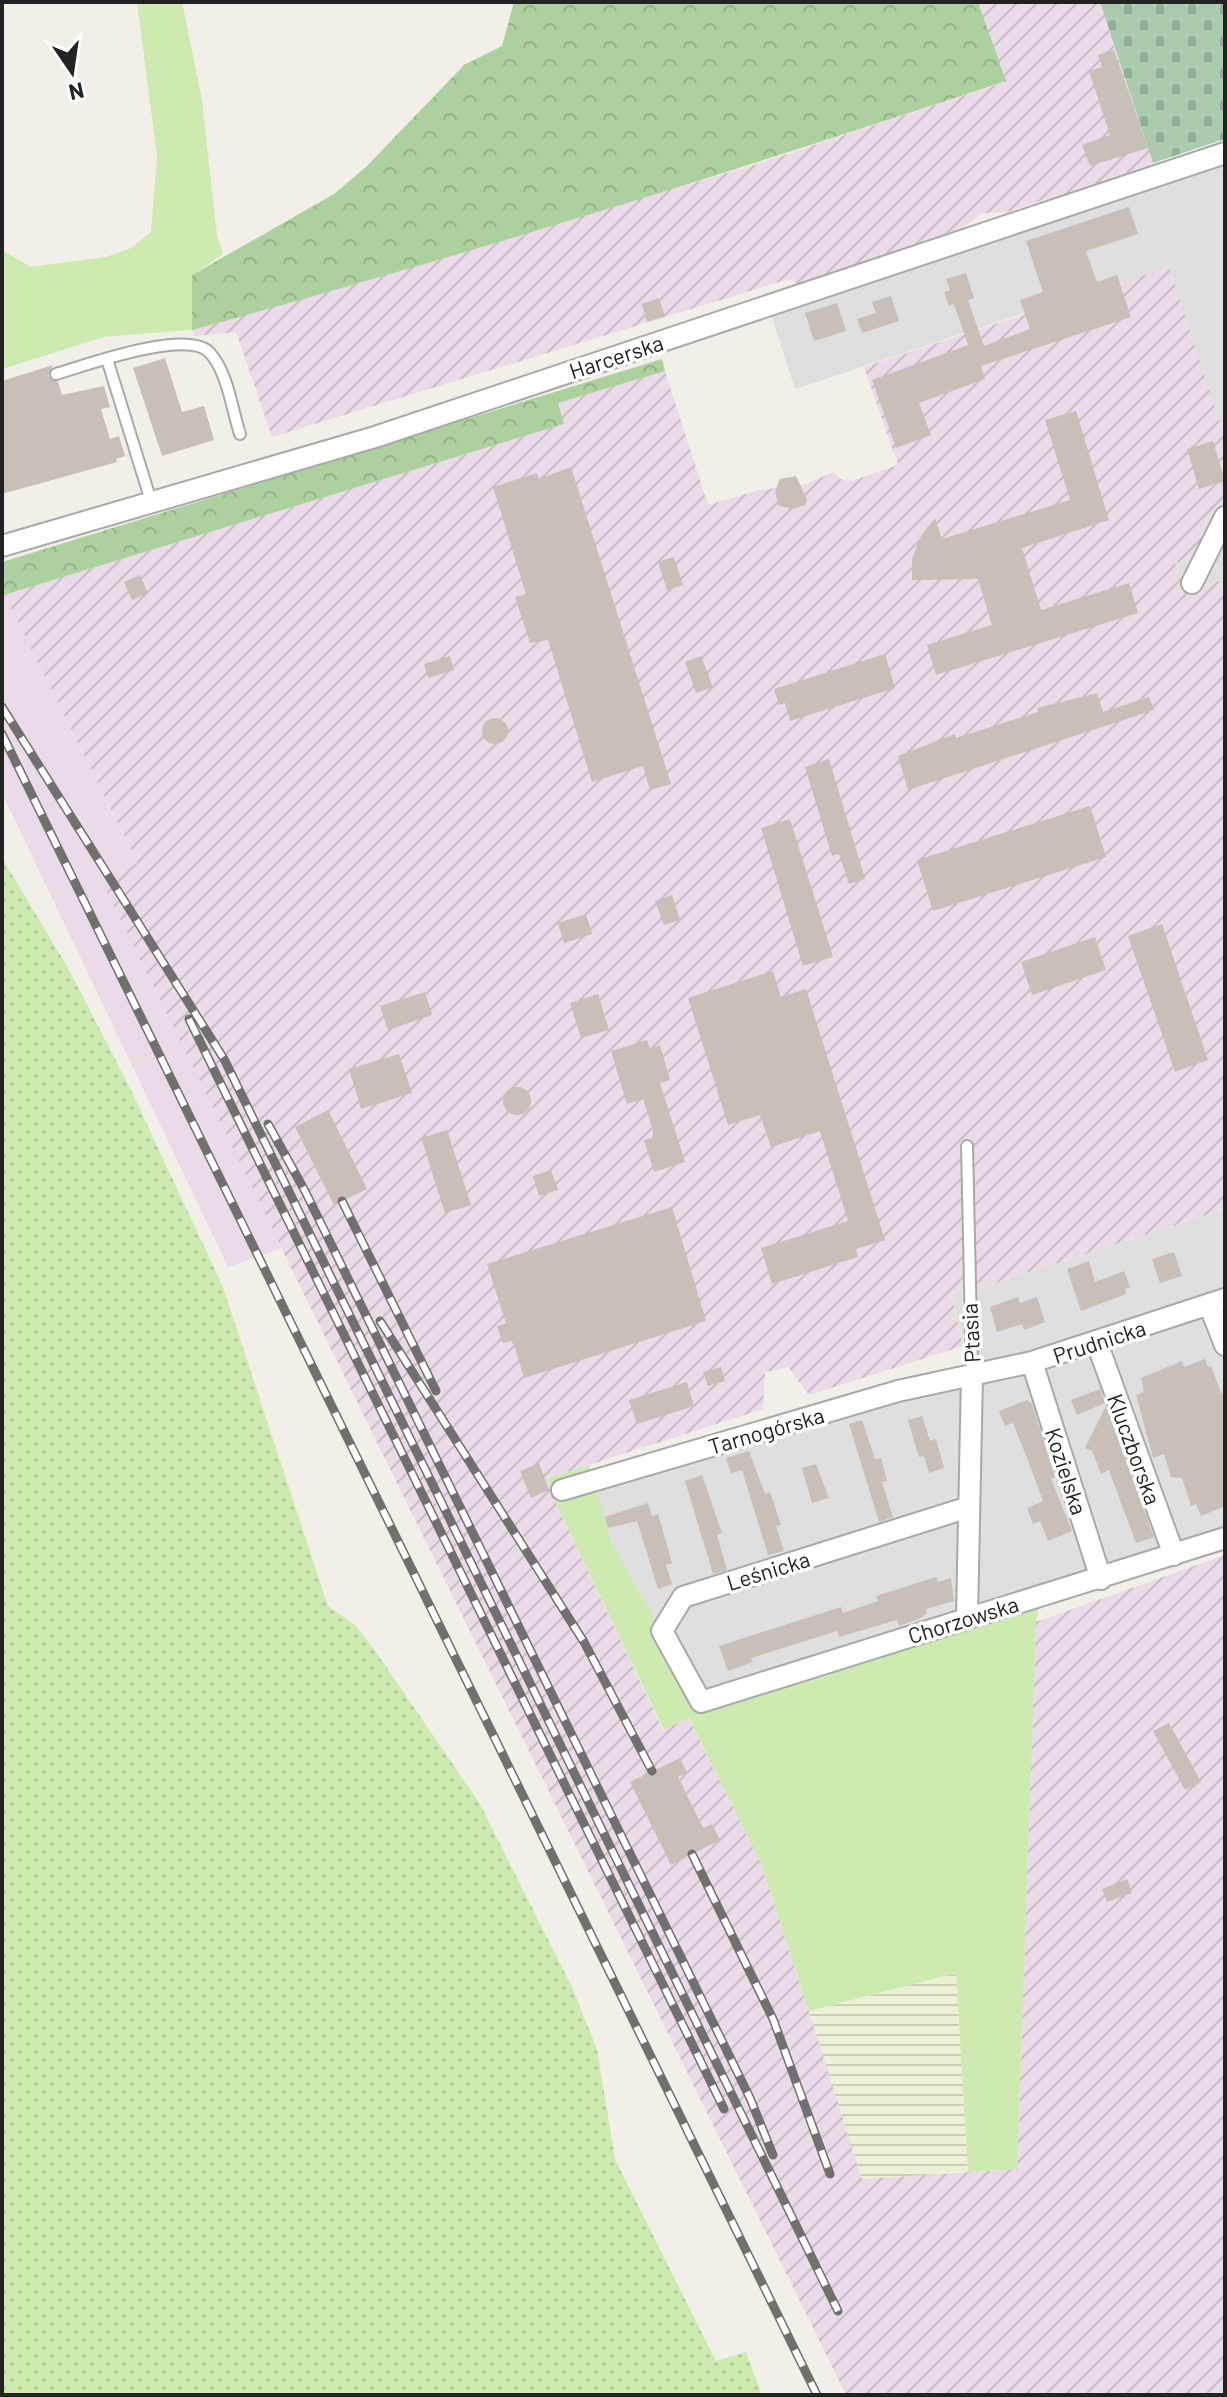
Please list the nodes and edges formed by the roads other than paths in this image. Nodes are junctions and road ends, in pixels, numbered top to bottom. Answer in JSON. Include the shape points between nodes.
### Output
{"nodes":[{"id":1,"x":1225,"y":153,"type":"edge"},
{"id":2,"x":107,"y":359,"type":"junction"},
{"id":3,"x":56,"y":374,"type":"dead end"},
{"id":4,"x":240,"y":434,"type":"dead end"},
{"id":5,"x":151,"y":501,"type":"junction"},
{"id":6,"x":1225,"y":517,"type":"edge"},
{"id":7,"x":2,"y":546,"type":"edge"},
{"id":8,"x":1192,"y":583,"type":"dead end"},
{"id":9,"x":967,"y":1146,"type":"dead end"},
{"id":10,"x":1217,"y":1302,"type":"edge"},
{"id":11,"x":1097,"y":1343,"type":"junction"},
{"id":12,"x":1225,"y":1345,"type":"edge"},
{"id":13,"x":1032,"y":1362,"type":"junction"},
{"id":14,"x":972,"y":1376,"type":"junction"},
{"id":15,"x":562,"y":1490,"type":"dead end"},
{"id":16,"x":969,"y":1507,"type":"junction"},
{"id":17,"x":1225,"y":1538,"type":"edge"},
{"id":18,"x":1174,"y":1555,"type":"junction"},
{"id":19,"x":1101,"y":1579,"type":"junction"},
{"id":20,"x":967,"y":1616,"type":"junction"},
{"id":21,"x":701,"y":1702,"type":"joint"}],
"edges":[{"from":1,"to":5,"type":"street","name":"Harcerska","via":[[375,437]]},
{"from":2,"to":3,"type":"lane"},
{"from":2,"to":4,"type":"lane","via":[[196,344],[208,350],[218,364]]},
{"from":2,"to":5,"type":"lane"},
{"from":5,"to":7,"type":"street","name":"Harcerska"},
{"from":6,"to":8,"type":"street"},
{"from":9,"to":14,"type":"lane","name":"Ptasia"},
{"from":10,"to":11,"type":"street","name":"Prudnicka"},
{"from":10,"to":12,"type":"street"},
{"from":11,"to":13,"type":"street","name":"Prudnicka"},
{"from":11,"to":18,"type":"street","name":"Kluczborska"},
{"from":13,"to":14,"type":"street","name":"Prudnicka"},
{"from":13,"to":19,"type":"street","name":"Kozielska"},
{"from":14,"to":15,"type":"street","name":"Tarnogórska","via":[[898,1391]]},
{"from":14,"to":16,"type":"street"},
{"from":16,"to":20,"type":"street"},
{"from":16,"to":21,"type":"street","name":"Leśnicka","via":[[683,1597],[662,1631]]},
{"from":17,"to":18,"type":"street","name":"Chorzowska"},
{"from":18,"to":19,"type":"street","name":"Chorzowska"},
{"from":19,"to":20,"type":"street","name":"Chorzowska"},
{"from":20,"to":21,"type":"street","name":"Chorzowska"}]}
